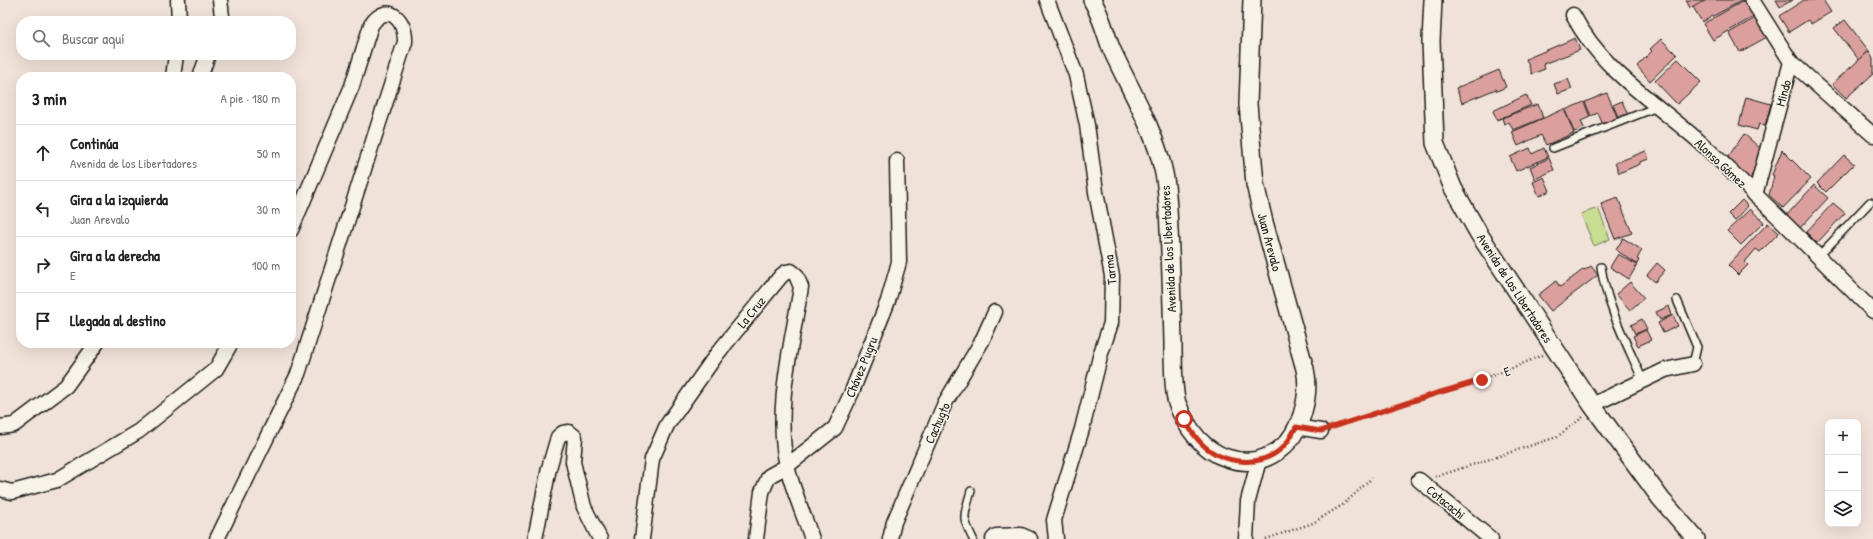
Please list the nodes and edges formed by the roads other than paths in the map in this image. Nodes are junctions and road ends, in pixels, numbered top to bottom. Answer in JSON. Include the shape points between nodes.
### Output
{"nodes":[{"id":1,"x":178,"y":0,"type":"edge"},
{"id":2,"x":220,"y":0,"type":"edge"},
{"id":3,"x":1047,"y":0,"type":"edge"},
{"id":4,"x":1092,"y":0,"type":"edge"},
{"id":5,"x":1252,"y":0,"type":"edge"},
{"id":6,"x":1432,"y":0,"type":"edge"},
{"id":7,"x":1752,"y":0,"type":"edge"},
{"id":8,"x":1573,"y":15,"type":"dead end"},
{"id":9,"x":179,"y":16,"type":"edge"},
{"id":10,"x":222,"y":16,"type":"edge"},
{"id":11,"x":175,"y":60,"type":"edge"},
{"id":12,"x":206,"y":60,"type":"edge"},
{"id":13,"x":1791,"y":62,"type":"junction"},
{"id":14,"x":174,"y":72,"type":"edge"},
{"id":15,"x":202,"y":72,"type":"edge"},
{"id":16,"x":1657,"y":107,"type":"junction"},
{"id":17,"x":1873,"y":135,"type":"edge"},
{"id":18,"x":1552,"y":148,"type":"dead end"},
{"id":19,"x":897,"y":161,"type":"dead end"},
{"id":20,"x":1755,"y":195,"type":"junction"},
{"id":21,"x":1870,"y":202,"type":"dead end"},
{"id":22,"x":296,"y":218,"type":"edge"},
{"id":23,"x":1818,"y":257,"type":"junction"},
{"id":24,"x":1601,"y":267,"type":"dead end"},
{"id":25,"x":1677,"y":300,"type":"dead end"},
{"id":26,"x":1873,"y":311,"type":"edge"},
{"id":27,"x":995,"y":312,"type":"dead end"},
{"id":28,"x":93,"y":348,"type":"edge"},
{"id":29,"x":228,"y":348,"type":"edge"},
{"id":30,"x":1693,"y":364,"type":"joint"},
{"id":31,"x":1643,"y":380,"type":"junction"},
{"id":32,"x":1592,"y":405,"type":"junction"},
{"id":33,"x":0,"y":427,"type":"edge"},
{"id":34,"x":1296,"y":427,"type":"junction"},
{"id":35,"x":1321,"y":431,"type":"road end"},
{"id":36,"x":1259,"y":460,"type":"junction"},
{"id":37,"x":787,"y":466,"type":"junction"},
{"id":38,"x":1426,"y":479,"type":"road end"},
{"id":39,"x":0,"y":489,"type":"edge"},
{"id":40,"x":971,"y":491,"type":"dead end"},
{"id":41,"x":217,"y":539,"type":"edge"},
{"id":42,"x":535,"y":539,"type":"edge"},
{"id":43,"x":600,"y":539,"type":"edge"},
{"id":44,"x":642,"y":539,"type":"edge"},
{"id":45,"x":756,"y":539,"type":"edge"},
{"id":46,"x":812,"y":539,"type":"edge"},
{"id":47,"x":890,"y":539,"type":"edge"},
{"id":48,"x":973,"y":539,"type":"edge"},
{"id":49,"x":993,"y":539,"type":"edge"},
{"id":50,"x":1030,"y":539,"type":"edge"},
{"id":51,"x":1056,"y":539,"type":"edge"},
{"id":52,"x":1246,"y":539,"type":"edge"},
{"id":53,"x":1491,"y":539,"type":"edge"},
{"id":54,"x":1696,"y":539,"type":"edge"}],
"edges":[{"from":1,"to":9,"type":"street"},
{"from":2,"to":10,"type":"street"},
{"from":3,"to":51,"type":"street","name":"Tarma","via":[[1076,75],[1087,125],[1096,192],[1112,276],[1112,323],[1101,353],[1082,429],[1054,520]]},
{"from":4,"to":36,"type":"street","name":"Avenida de los Libertadores","via":[[1149,128],[1163,170],[1170,244],[1176,401],[1190,430],[1207,448],[1220,456],[1235,460]]},
{"from":5,"to":34,"type":"street","name":"Juan Arevalo","via":[[1248,104],[1256,184],[1264,222],[1307,376],[1306,403]]},
{"from":6,"to":32,"type":"street","name":"Avenida de los Libertadores","via":[[1430,41],[1436,143],[1452,188]]},
{"from":7,"to":13,"type":"street","name":"Mindo"},
{"from":8,"to":16,"type":"street","name":"Alonso Gómez","via":[[1582,33],[1596,51],[1620,76]]},
{"from":11,"to":14,"type":"street"},
{"from":12,"to":15,"type":"street"},
{"from":13,"to":17,"type":"street"},
{"from":13,"to":20,"type":"street","name":"Mindo"},
{"from":16,"to":18,"type":"lane"},
{"from":16,"to":20,"type":"street","name":"Alonso Gómez"},
{"from":19,"to":37,"type":"street","name":"Chávez Pugru","via":[[899,262],[888,301],[835,428]]},
{"from":20,"to":23,"type":"street","name":"Alonso Gómez"},
{"from":21,"to":23,"type":"lane"},
{"from":22,"to":41,"type":"street","via":[[352,86],[371,25],[382,14],[391,15],[403,25],[405,42],[298,374]]},
{"from":23,"to":26,"type":"street","name":"Alonso Gómez"},
{"from":24,"to":31,"type":"lane","via":[[1603,282],[1619,326]]},
{"from":25,"to":30,"type":"lane","via":[[1697,346]]},
{"from":27,"to":47,"type":"street","name":"Cachugto","via":[[982,341],[945,403],[894,522]]},
{"from":28,"to":33,"type":"street","via":[[66,386],[14,425]]},
{"from":29,"to":39,"type":"street","via":[[216,370],[139,431],[57,480],[12,492]]},
{"from":30,"to":31,"type":"street","via":[[1666,370]]},
{"from":31,"to":32,"type":"street"},
{"from":32,"to":54,"type":"street","name":"Avenida de los Libertadores","via":[[1661,500]]},
{"from":34,"to":35,"type":"street"},
{"from":34,"to":36,"type":"street","name":"Juan Arevalo","via":[[1283,447]]},
{"from":36,"to":52,"type":"street","via":[[1248,501]]},
{"from":37,"to":44,"type":"street","name":"La Cruz","via":[[782,416],[801,287],[796,275],[791,271],[781,276],[717,354],[667,425],[652,459]]},
{"from":37,"to":45,"type":"street","name":"Chávez Pugru","via":[[769,476],[762,492]]},
{"from":37,"to":46,"type":"street"},
{"from":38,"to":53,"type":"street","name":"Cotacachi"},
{"from":40,"to":48,"type":"lane","via":[[963,516]]},
{"from":42,"to":43,"type":"street","via":[[549,468],[558,438],[562,433],[569,432],[575,437],[573,462],[584,507]]},
{"from":49,"to":50,"type":"street","via":[[996,536],[1021,535]]}]}
